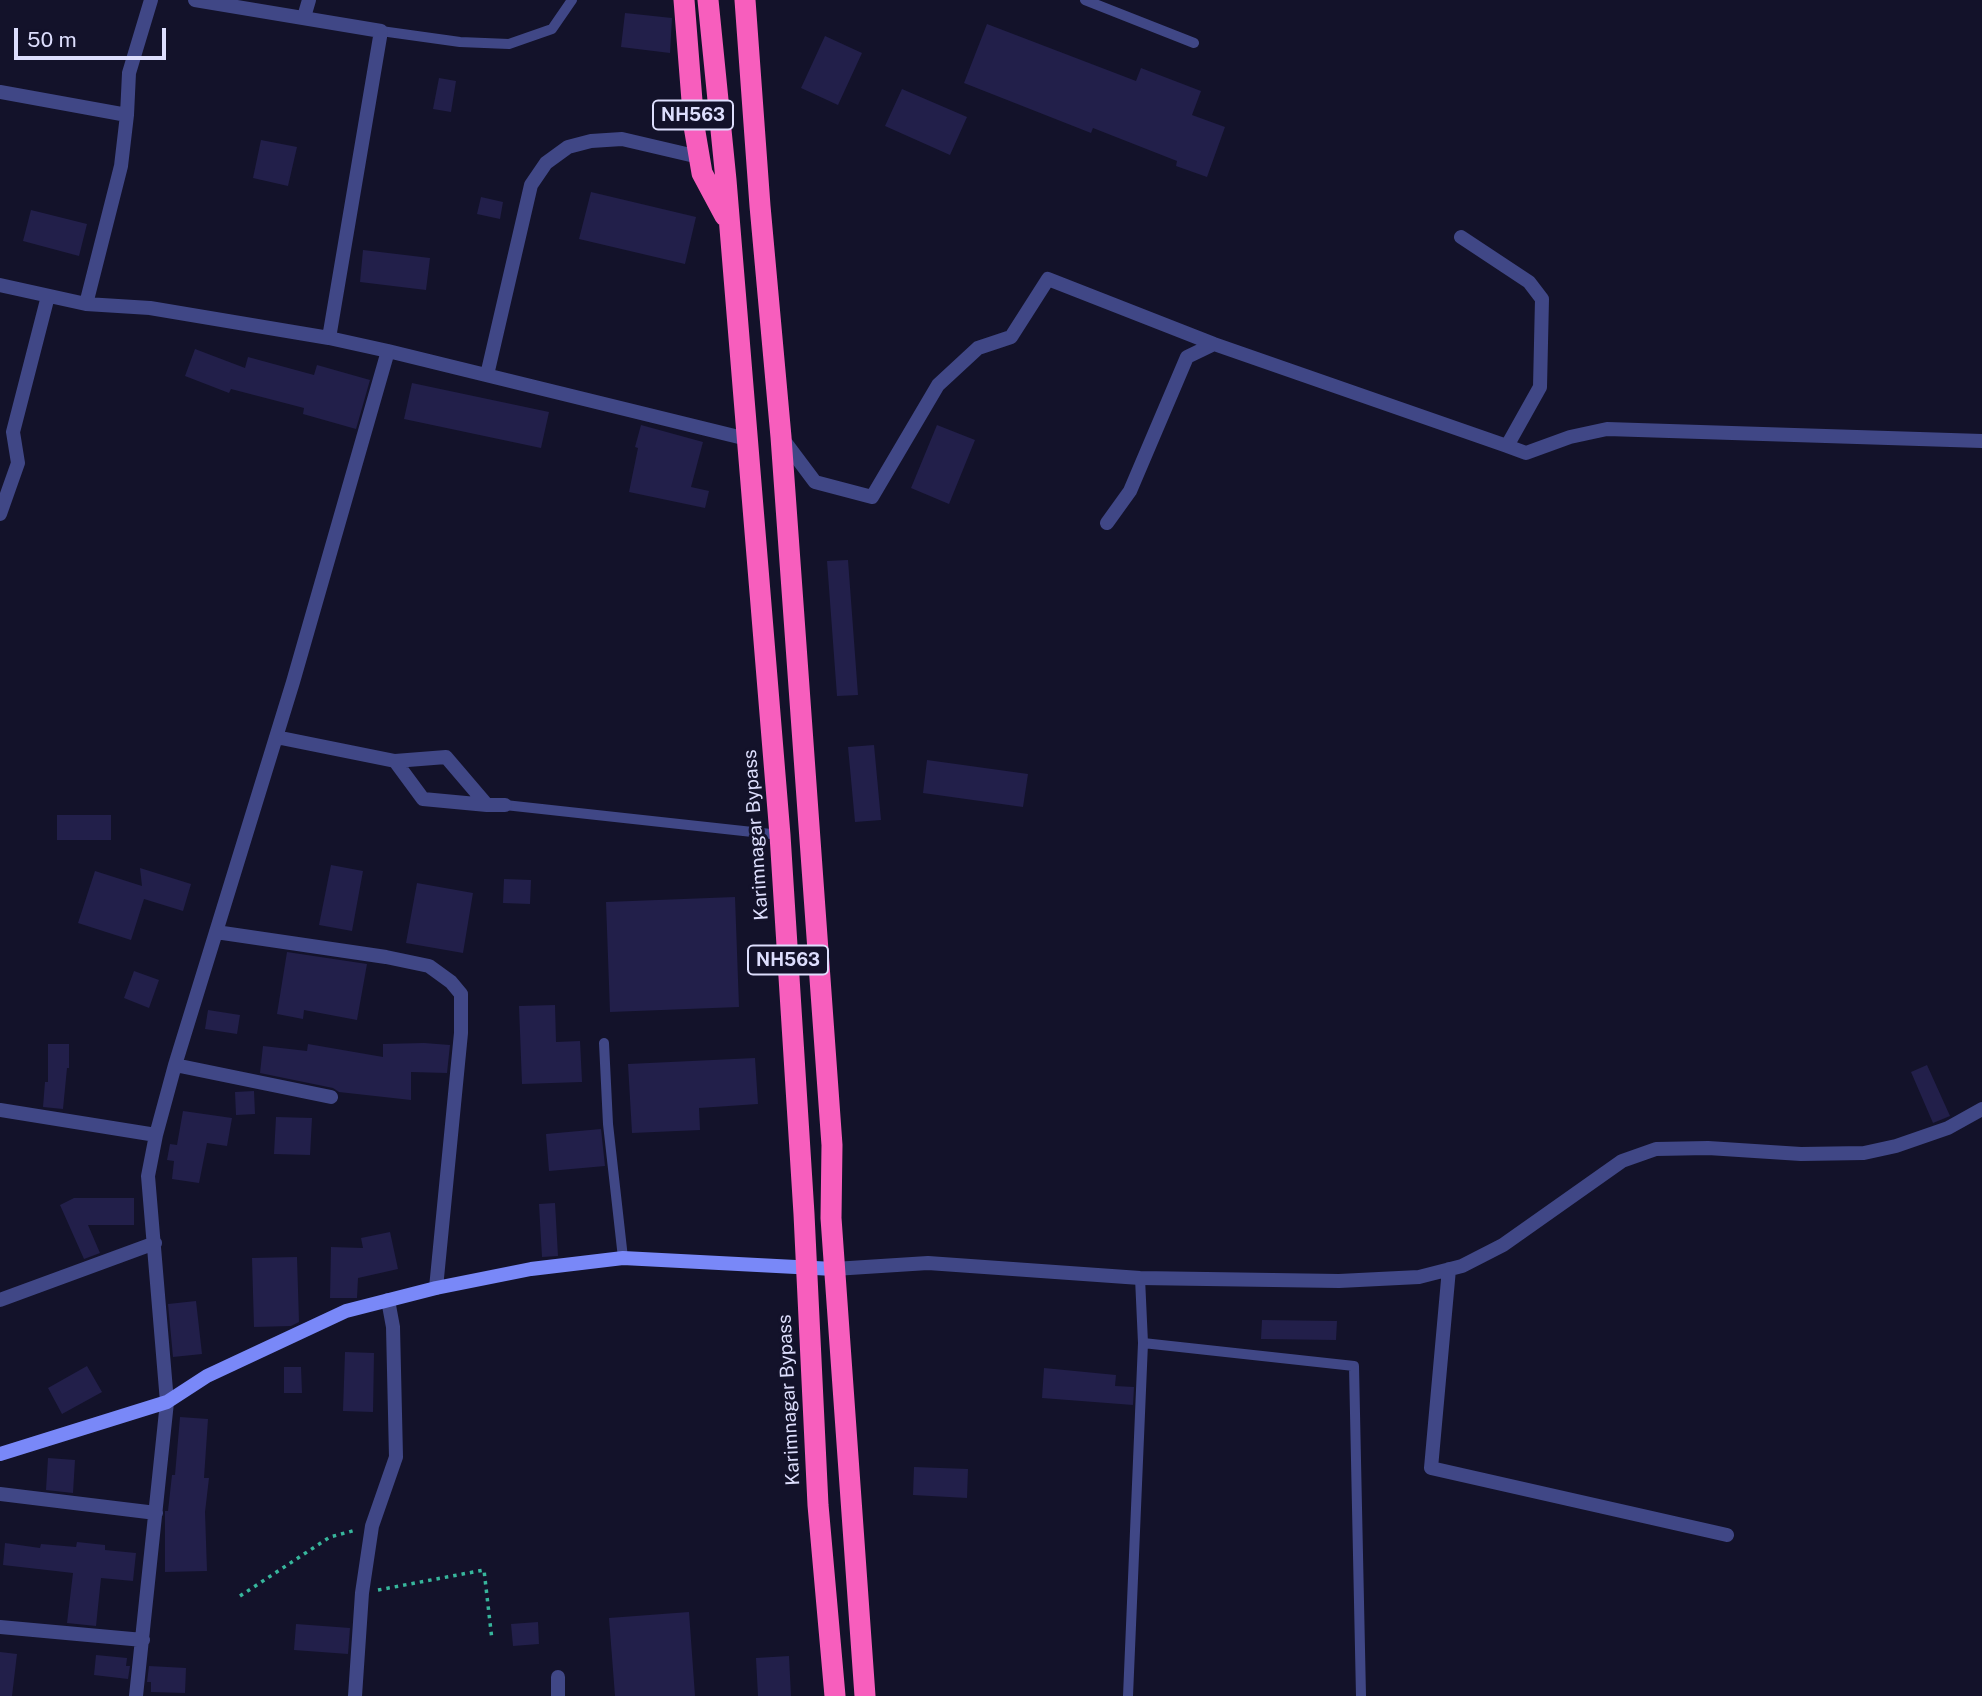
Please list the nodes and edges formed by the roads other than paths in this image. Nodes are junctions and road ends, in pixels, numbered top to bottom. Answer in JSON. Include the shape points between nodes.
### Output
{"nodes":[{"id":1,"x":151,"y":0,"type":"edge"},
{"id":2,"x":195,"y":0,"type":"edge"},
{"id":3,"x":309,"y":0,"type":"edge"},
{"id":4,"x":572,"y":0,"type":"edge"},
{"id":5,"x":684,"y":0,"type":"edge"},
{"id":6,"x":708,"y":0,"type":"edge"},
{"id":7,"x":744,"y":0,"type":"edge"},
{"id":8,"x":1085,"y":0,"type":"edge"},
{"id":9,"x":304,"y":17,"type":"junction"},
{"id":10,"x":381,"y":32,"type":"junction"},
{"id":11,"x":1194,"y":43,"type":"dead end"},
{"id":12,"x":0,"y":92,"type":"edge"},
{"id":13,"x":127,"y":115,"type":"junction"},
{"id":14,"x":699,"y":157,"type":"junction"},
{"id":15,"x":729,"y":224,"type":"junction"},
{"id":16,"x":1461,"y":237,"type":"dead end"},
{"id":17,"x":0,"y":285,"type":"edge"},
{"id":18,"x":48,"y":296,"type":"junction"},
{"id":19,"x":86,"y":304,"type":"junction"},
{"id":20,"x":329,"y":338,"type":"junction"},
{"id":21,"x":1214,"y":344,"type":"junction"},
{"id":22,"x":388,"y":351,"type":"junction"},
{"id":23,"x":487,"y":375,"type":"junction"},
{"id":24,"x":781,"y":437,"type":"junction"},
{"id":25,"x":747,"y":439,"type":"junction"},
{"id":26,"x":1982,"y":441,"type":"edge"},
{"id":27,"x":1507,"y":446,"type":"junction"},
{"id":28,"x":0,"y":513,"type":"edge"},
{"id":29,"x":1107,"y":523,"type":"dead end"},
{"id":30,"x":276,"y":737,"type":"junction"},
{"id":31,"x":396,"y":761,"type":"junction"},
{"id":32,"x":487,"y":805,"type":"junction"},
{"id":33,"x":505,"y":805,"type":"joint"},
{"id":34,"x":780,"y":835,"type":"junction"},
{"id":35,"x":216,"y":932,"type":"junction"},
{"id":36,"x":604,"y":1043,"type":"dead end"},
{"id":37,"x":175,"y":1065,"type":"junction"},
{"id":38,"x":331,"y":1097,"type":"dead end"},
{"id":39,"x":0,"y":1110,"type":"edge"},
{"id":40,"x":1982,"y":1110,"type":"edge"},
{"id":41,"x":156,"y":1135,"type":"junction"},
{"id":42,"x":155,"y":1243,"type":"junction"},
{"id":43,"x":623,"y":1258,"type":"junction"},
{"id":44,"x":805,"y":1268,"type":"junction"},
{"id":45,"x":834,"y":1269,"type":"junction"},
{"id":46,"x":1449,"y":1269,"type":"junction"},
{"id":47,"x":1140,"y":1278,"type":"junction"},
{"id":48,"x":436,"y":1288,"type":"junction"},
{"id":49,"x":0,"y":1300,"type":"edge"},
{"id":50,"x":388,"y":1300,"type":"junction"},
{"id":51,"x":1143,"y":1343,"type":"junction"},
{"id":52,"x":167,"y":1402,"type":"junction"},
{"id":53,"x":0,"y":1454,"type":"edge"},
{"id":54,"x":0,"y":1494,"type":"edge"},
{"id":55,"x":156,"y":1513,"type":"junction"},
{"id":56,"x":1727,"y":1535,"type":"dead end"},
{"id":57,"x":0,"y":1627,"type":"edge"},
{"id":58,"x":143,"y":1640,"type":"junction"},
{"id":59,"x":558,"y":1677,"type":"dead end"},
{"id":60,"x":136,"y":1696,"type":"edge"},
{"id":61,"x":355,"y":1696,"type":"edge"},
{"id":62,"x":558,"y":1696,"type":"edge"},
{"id":63,"x":835,"y":1696,"type":"edge"},
{"id":64,"x":865,"y":1696,"type":"edge"},
{"id":65,"x":1128,"y":1696,"type":"edge"},
{"id":66,"x":1361,"y":1696,"type":"edge"}],
"edges":[{"from":1,"to":13,"type":"street","via":[[129,73]]},
{"from":2,"to":9,"type":"street"},
{"from":3,"to":9,"type":"street"},
{"from":4,"to":10,"type":"lane","via":[[552,29],[509,44]]},
{"from":5,"to":14,"type":"highway","number":"NH563"},
{"from":6,"to":15,"type":"highway","name":"Karimnagar Bypass"},
{"from":7,"to":24,"type":"highway","number":"NH563"},
{"from":8,"to":11,"type":"lane"},
{"from":9,"to":10,"type":"street"},
{"from":10,"to":20,"type":"street"},
{"from":12,"to":13,"type":"street"},
{"from":13,"to":19,"type":"street","via":[[121,166]]},
{"from":14,"to":15,"type":"highway","number":"NH563","via":[[702,173]]},
{"from":14,"to":23,"type":"street","via":[[622,139],[568,147],[546,163],[531,185]]},
{"from":15,"to":25,"type":"highway","name":"Karimnagar Bypass","number":"NH563"},
{"from":16,"to":27,"type":"street","via":[[1529,282],[1542,299],[1540,387]]},
{"from":17,"to":18,"type":"street"},
{"from":18,"to":19,"type":"street"},
{"from":18,"to":28,"type":"street","via":[[13,432],[18,463]]},
{"from":19,"to":20,"type":"street","via":[[150,308]]},
{"from":20,"to":22,"type":"street"},
{"from":21,"to":24,"type":"street","via":[[1048,279],[1011,337],[978,348],[938,385],[872,497],[815,482]]},
{"from":21,"to":27,"type":"street"},
{"from":21,"to":29,"type":"street","via":[[1187,357],[1130,491]]},
{"from":22,"to":23,"type":"street"},
{"from":22,"to":30,"type":"street"},
{"from":23,"to":25,"type":"street"},
{"from":24,"to":45,"type":"highway","number":"NH563","via":[[832,1145]]},
{"from":25,"to":34,"type":"highway","name":"Karimnagar Bypass","number":"NH563"},
{"from":26,"to":27,"type":"street","via":[[1607,429],[1526,453]]},
{"from":30,"to":31,"type":"street"},
{"from":30,"to":35,"type":"street"},
{"from":31,"to":32,"type":"street","via":[[423,799]]},
{"from":31,"to":32,"type":"street","via":[[446,757]]},
{"from":32,"to":33,"type":"street"},
{"from":33,"to":34,"type":"lane"},
{"from":34,"to":44,"type":"highway","name":"Karimnagar Bypass","number":"NH563"},
{"from":35,"to":37,"type":"street"},
{"from":35,"to":48,"type":"street","via":[[429,966],[461,994]]},
{"from":36,"to":43,"type":"lane"},
{"from":37,"to":38,"type":"street"},
{"from":37,"to":41,"type":"street"},
{"from":39,"to":41,"type":"street"},
{"from":40,"to":46,"type":"street","via":[[1948,1129],[1864,1153],[1656,1149],[1622,1161],[1503,1245]]},
{"from":41,"to":42,"type":"street","via":[[148,1177]]},
{"from":42,"to":49,"type":"street"},
{"from":42,"to":52,"type":"street"},
{"from":43,"to":44,"type":"street"},
{"from":43,"to":48,"type":"street","via":[[531,1269]]},
{"from":44,"to":45,"type":"street"},
{"from":44,"to":63,"type":"highway","name":"Karimnagar Bypass","number":"NH563","via":[[818,1505]]},
{"from":45,"to":47,"type":"street","via":[[928,1263]]},
{"from":45,"to":64,"type":"highway","number":"NH563"},
{"from":46,"to":47,"type":"street","via":[[1419,1277],[1339,1281]]},
{"from":46,"to":56,"type":"street","via":[[1430,1468]]},
{"from":47,"to":51,"type":"lane"},
{"from":48,"to":50,"type":"street"},
{"from":50,"to":52,"type":"street","via":[[335,1316],[207,1376]]},
{"from":50,"to":61,"type":"street","via":[[393,1327],[396,1457],[372,1526]]},
{"from":51,"to":65,"type":"lane"},
{"from":51,"to":66,"type":"lane","via":[[1354,1366]]},
{"from":52,"to":53,"type":"street"},
{"from":52,"to":55,"type":"street"},
{"from":54,"to":55,"type":"street"},
{"from":55,"to":58,"type":"street"},
{"from":57,"to":58,"type":"street"},
{"from":58,"to":60,"type":"street"},
{"from":59,"to":62,"type":"street"}]}
